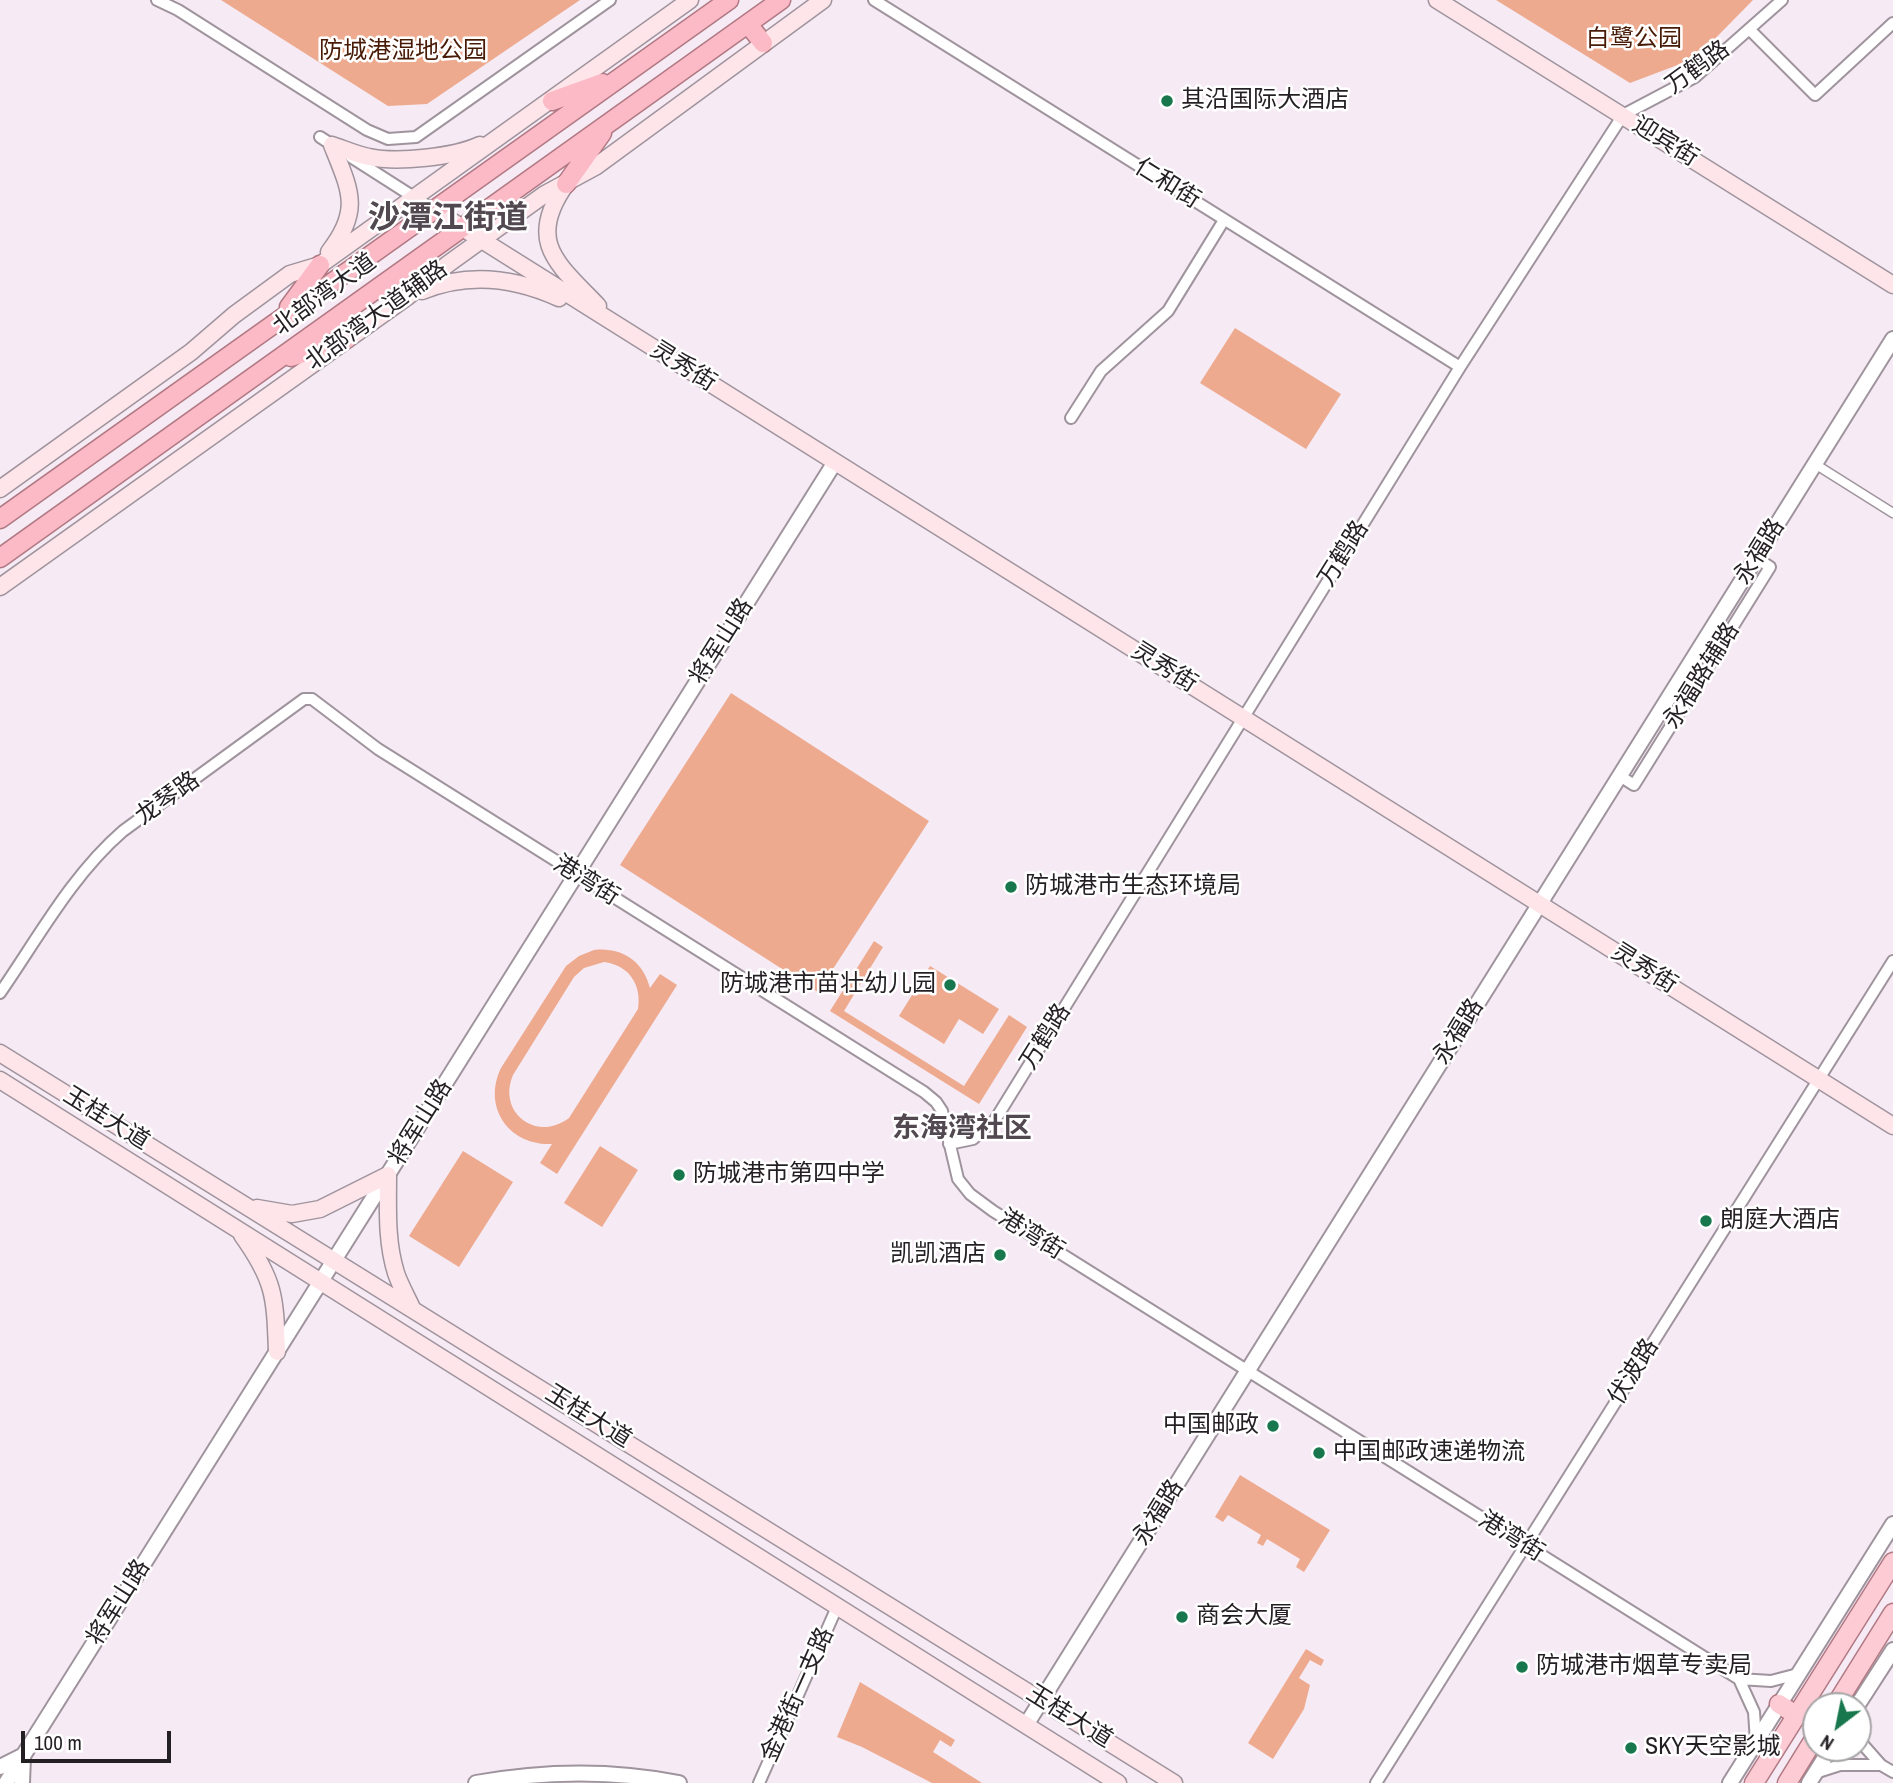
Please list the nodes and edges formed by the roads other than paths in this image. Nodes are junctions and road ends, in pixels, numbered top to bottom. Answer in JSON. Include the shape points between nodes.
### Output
{"nodes":[{"id":1,"x":158,"y":0,"type":"edge"},
{"id":2,"x":610,"y":0,"type":"edge"},
{"id":3,"x":690,"y":0,"type":"edge"},
{"id":4,"x":729,"y":0,"type":"edge"},
{"id":5,"x":781,"y":0,"type":"edge"},
{"id":6,"x":823,"y":0,"type":"edge"},
{"id":7,"x":874,"y":0,"type":"edge"},
{"id":8,"x":1437,"y":0,"type":"edge"},
{"id":9,"x":1782,"y":0,"type":"edge"},
{"id":10,"x":1893,"y":23,"type":"edge"},
{"id":11,"x":748,"y":24,"type":"junction"},
{"id":12,"x":1749,"y":29,"type":"junction"},
{"id":13,"x":763,"y":43,"type":"junction"},
{"id":14,"x":622,"y":76,"type":"junction"},
{"id":15,"x":551,"y":101,"type":"junction"},
{"id":16,"x":1623,"y":115,"type":"junction"},
{"id":17,"x":610,"y":122,"type":"junction"},
{"id":18,"x":505,"y":134,"type":"junction"},
{"id":19,"x":326,"y":141,"type":"junction"},
{"id":20,"x":566,"y":184,"type":"junction"},
{"id":21,"x":414,"y":197,"type":"junction"},
{"id":22,"x":434,"y":210,"type":"junction"},
{"id":23,"x":1224,"y":220,"type":"junction"},
{"id":24,"x":462,"y":228,"type":"junction"},
{"id":25,"x":482,"y":240,"type":"junction"},
{"id":26,"x":320,"y":265,"type":"junction"},
{"id":27,"x":1893,"y":285,"type":"edge"},
{"id":28,"x":407,"y":297,"type":"junction"},
{"id":29,"x":280,"y":319,"type":"junction"},
{"id":30,"x":616,"y":324,"type":"junction"},
{"id":31,"x":346,"y":339,"type":"junction"},
{"id":32,"x":1893,"y":339,"type":"edge"},
{"id":33,"x":274,"y":362,"type":"junction"},
{"id":34,"x":1460,"y":367,"type":"junction"},
{"id":35,"x":1072,"y":418,"type":"dead end"},
{"id":36,"x":835,"y":462,"type":"junction"},
{"id":37,"x":1815,"y":464,"type":"junction"},
{"id":38,"x":0,"y":489,"type":"edge"},
{"id":39,"x":1893,"y":513,"type":"edge"},
{"id":40,"x":0,"y":519,"type":"edge"},
{"id":41,"x":0,"y":558,"type":"edge"},
{"id":42,"x":0,"y":587,"type":"edge"},
{"id":43,"x":1243,"y":718,"type":"junction"},
{"id":44,"x":377,"y":749,"type":"joint"},
{"id":45,"x":576,"y":875,"type":"junction"},
{"id":46,"x":1539,"y":904,"type":"junction"},
{"id":47,"x":1893,"y":961,"type":"edge"},
{"id":48,"x":0,"y":993,"type":"edge"},
{"id":49,"x":0,"y":1053,"type":"edge"},
{"id":50,"x":0,"y":1080,"type":"edge"},
{"id":51,"x":1819,"y":1080,"type":"junction"},
{"id":52,"x":1893,"y":1126,"type":"edge"},
{"id":53,"x":949,"y":1144,"type":"junction"},
{"id":54,"x":388,"y":1175,"type":"junction"},
{"id":55,"x":248,"y":1206,"type":"junction"},
{"id":56,"x":236,"y":1228,"type":"junction"},
{"id":57,"x":334,"y":1260,"type":"junction"},
{"id":58,"x":321,"y":1281,"type":"junction"},
{"id":59,"x":412,"y":1308,"type":"junction"},
{"id":60,"x":276,"y":1352,"type":"junction"},
{"id":61,"x":1247,"y":1371,"type":"junction"},
{"id":62,"x":1893,"y":1524,"type":"edge"},
{"id":63,"x":1524,"y":1546,"type":"junction"},
{"id":64,"x":1893,"y":1562,"type":"edge"},
{"id":65,"x":837,"y":1606,"type":"junction"},
{"id":66,"x":1893,"y":1613,"type":"edge"},
{"id":67,"x":1893,"y":1650,"type":"edge"},
{"id":68,"x":1798,"y":1674,"type":"junction"},
{"id":69,"x":1739,"y":1679,"type":"junction"},
{"id":70,"x":1844,"y":1692,"type":"edge"},
{"id":71,"x":1866,"y":1692,"type":"edge"},
{"id":72,"x":1041,"y":1700,"type":"junction"},
{"id":73,"x":1779,"y":1704,"type":"junction"},
{"id":74,"x":1796,"y":1715,"type":"junction"},
{"id":75,"x":1026,"y":1725,"type":"junction"},
{"id":76,"x":1756,"y":1742,"type":"junction"},
{"id":77,"x":23,"y":1755,"type":"junction"},
{"id":78,"x":1872,"y":1755,"type":"edge"},
{"id":79,"x":1802,"y":1759,"type":"edge"},
{"id":80,"x":1822,"y":1762,"type":"edge"},
{"id":81,"x":1881,"y":1765,"type":"junction"},
{"id":82,"x":0,"y":1767,"type":"edge"},
{"id":83,"x":1893,"y":1772,"type":"edge"},
{"id":84,"x":1812,"y":1778,"type":"edge"},
{"id":85,"x":6,"y":1783,"type":"edge"},
{"id":86,"x":22,"y":1783,"type":"edge"},
{"id":87,"x":475,"y":1783,"type":"edge"},
{"id":88,"x":679,"y":1783,"type":"edge"},
{"id":89,"x":759,"y":1783,"type":"edge"},
{"id":90,"x":1118,"y":1783,"type":"edge"},
{"id":91,"x":1174,"y":1783,"type":"edge"},
{"id":92,"x":1376,"y":1783,"type":"edge"},
{"id":93,"x":1730,"y":1783,"type":"edge"},
{"id":94,"x":1754,"y":1783,"type":"edge"},
{"id":95,"x":1787,"y":1783,"type":"edge"}],
"edges":[{"from":1,"to":2,"type":"street","via":[[388,139],[416,137]]},
{"from":3,"to":15,"type":"main road"},
{"from":4,"to":14,"type":"highway","name":"北部湾大道"},
{"from":5,"to":11,"type":"highway","name":"北部湾大道"},
{"from":6,"to":13,"type":"main road","name":"北部湾大道辅路"},
{"from":7,"to":23,"type":"street","name":"仁和街"},
{"from":8,"to":16,"type":"main road","name":"迎宾街"},
{"from":9,"to":12,"type":"street","name":"万鹤路"},
{"from":10,"to":12,"type":"street","via":[[1815,95]]},
{"from":11,"to":13,"type":"highway"},
{"from":11,"to":17,"type":"highway","name":"北部湾大道"},
{"from":12,"to":16,"type":"street","name":"万鹤路","via":[[1695,77]]},
{"from":13,"to":20,"type":"main road","name":"北部湾大道辅路","via":[[656,124]]},
{"from":14,"to":15,"type":"highway"},
{"from":14,"to":22,"type":"highway","name":"北部湾大道"},
{"from":15,"to":18,"type":"main road"},
{"from":16,"to":27,"type":"main road","name":"迎宾街"},
{"from":16,"to":34,"type":"street","name":"万鹤路"},
{"from":17,"to":20,"type":"highway"},
{"from":17,"to":24,"type":"highway","name":"北部湾大道"},
{"from":18,"to":19,"type":"main road","via":[[474,148],[431,157],[370,158]]},
{"from":18,"to":21,"type":"main road"},
{"from":19,"to":21,"type":"street"},
{"from":19,"to":26,"type":"main road","via":[[349,187],[350,209],[347,226]]},
{"from":20,"to":25,"type":"main road","name":"北部湾大道辅路"},
{"from":20,"to":30,"type":"main road","via":[[549,216],[550,251]]},
{"from":21,"to":22,"type":"street"},
{"from":21,"to":26,"type":"main road"},
{"from":22,"to":24,"type":"main road","name":"灵秀街"},
{"from":22,"to":29,"type":"highway","name":"北部湾大道"},
{"from":23,"to":34,"type":"street","name":"仁和街"},
{"from":23,"to":35,"type":"street","via":[[1168,312],[1101,371]]},
{"from":24,"to":25,"type":"main road","name":"灵秀街"},
{"from":24,"to":33,"type":"highway","name":"北部湾大道"},
{"from":25,"to":28,"type":"main road","name":"北部湾大道辅路"},
{"from":25,"to":30,"type":"main road","name":"灵秀街"},
{"from":26,"to":29,"type":"highway"},
{"from":26,"to":38,"type":"main road","via":[[290,274],[191,352]]},
{"from":28,"to":30,"type":"main road","via":[[468,278],[506,281],[542,290]]},
{"from":28,"to":31,"type":"main road","name":"北部湾大道辅路"},
{"from":29,"to":40,"type":"highway","name":"北部湾大道"},
{"from":30,"to":36,"type":"main road","name":"灵秀街"},
{"from":31,"to":33,"type":"highway"},
{"from":31,"to":42,"type":"main road","name":"北部湾大道辅路"},
{"from":32,"to":37,"type":"street","name":"永福路"},
{"from":33,"to":41,"type":"highway","name":"北部湾大道"},
{"from":34,"to":43,"type":"street","name":"万鹤路"},
{"from":36,"to":43,"type":"main road","name":"灵秀街"},
{"from":36,"to":45,"type":"street","name":"将军山路"},
{"from":37,"to":39,"type":"street"},
{"from":37,"to":46,"type":"street","name":"永福路"},
{"from":43,"to":46,"type":"main road","name":"灵秀街"},
{"from":43,"to":53,"type":"street","name":"万鹤路","via":[[995,1120],[973,1139]]},
{"from":44,"to":45,"type":"street","name":"港湾街"},
{"from":44,"to":48,"type":"street","name":"龙琴路","via":[[312,699],[304,699],[105,847]]},
{"from":45,"to":53,"type":"street","name":"港湾街","via":[[924,1092],[942,1111]]},
{"from":45,"to":54,"type":"street","name":"将军山路"},
{"from":46,"to":51,"type":"main road","name":"灵秀街"},
{"from":46,"to":61,"type":"street","name":"永福路"},
{"from":47,"to":51,"type":"street","name":"伏波路"},
{"from":49,"to":55,"type":"main road","name":"玉桂大道"},
{"from":50,"to":56,"type":"main road","name":"玉桂大道"},
{"from":51,"to":52,"type":"main road","name":"灵秀街"},
{"from":51,"to":63,"type":"street","name":"伏波路"},
{"from":53,"to":61,"type":"street","name":"港湾街","via":[[962,1186],[977,1200]]},
{"from":54,"to":55,"type":"main road","via":[[320,1209],[292,1214]]},
{"from":54,"to":57,"type":"street","name":"将军山路"},
{"from":54,"to":59,"type":"main road","via":[[390,1251]]},
{"from":55,"to":57,"type":"main road","name":"玉桂大道"},
{"from":56,"to":58,"type":"main road","name":"玉桂大道"},
{"from":56,"to":60,"type":"main road","via":[[272,1287]]},
{"from":57,"to":58,"type":"street","name":"将军山路"},
{"from":57,"to":59,"type":"main road","name":"玉桂大道"},
{"from":58,"to":60,"type":"street","name":"将军山路"},
{"from":58,"to":65,"type":"main road","name":"玉桂大道"},
{"from":59,"to":72,"type":"main road","name":"玉桂大道"},
{"from":60,"to":77,"type":"street","name":"将军山路"},
{"from":61,"to":63,"type":"street","name":"港湾街"},
{"from":61,"to":72,"type":"street","name":"永福路"},
{"from":62,"to":68,"type":"street"},
{"from":63,"to":69,"type":"street","name":"港湾街"},
{"from":63,"to":92,"type":"street","name":"伏波路"},
{"from":64,"to":74,"type":"main road"},
{"from":65,"to":75,"type":"main road","name":"玉桂大道"},
{"from":65,"to":89,"type":"street","name":"金港街一支路"},
{"from":66,"to":70,"type":"main road"},
{"from":67,"to":71,"type":"street"},
{"from":68,"to":69,"type":"street","via":[[1771,1681]]},
{"from":68,"to":73,"type":"street"},
{"from":69,"to":76,"type":"street","via":[[1754,1712]]},
{"from":72,"to":75,"type":"street","name":"永福路"},
{"from":72,"to":91,"type":"main road","name":"玉桂大道"},
{"from":73,"to":74,"type":"main road"},
{"from":73,"to":76,"type":"street"},
{"from":74,"to":94,"type":"main road"},
{"from":75,"to":90,"type":"main road","name":"玉桂大道"},
{"from":76,"to":93,"type":"street"},
{"from":77,"to":82,"type":"street"},
{"from":77,"to":85,"type":"street","name":"将军山路"},
{"from":77,"to":86,"type":"street"},
{"from":78,"to":81,"type":"street"},
{"from":79,"to":95,"type":"main road"},
{"from":80,"to":84,"type":"street"},
{"from":81,"to":83,"type":"street"},
{"from":81,"to":84,"type":"street","via":[[1840,1765]]},
{"from":87,"to":88,"type":"street","via":[[556,1774]]}]}
